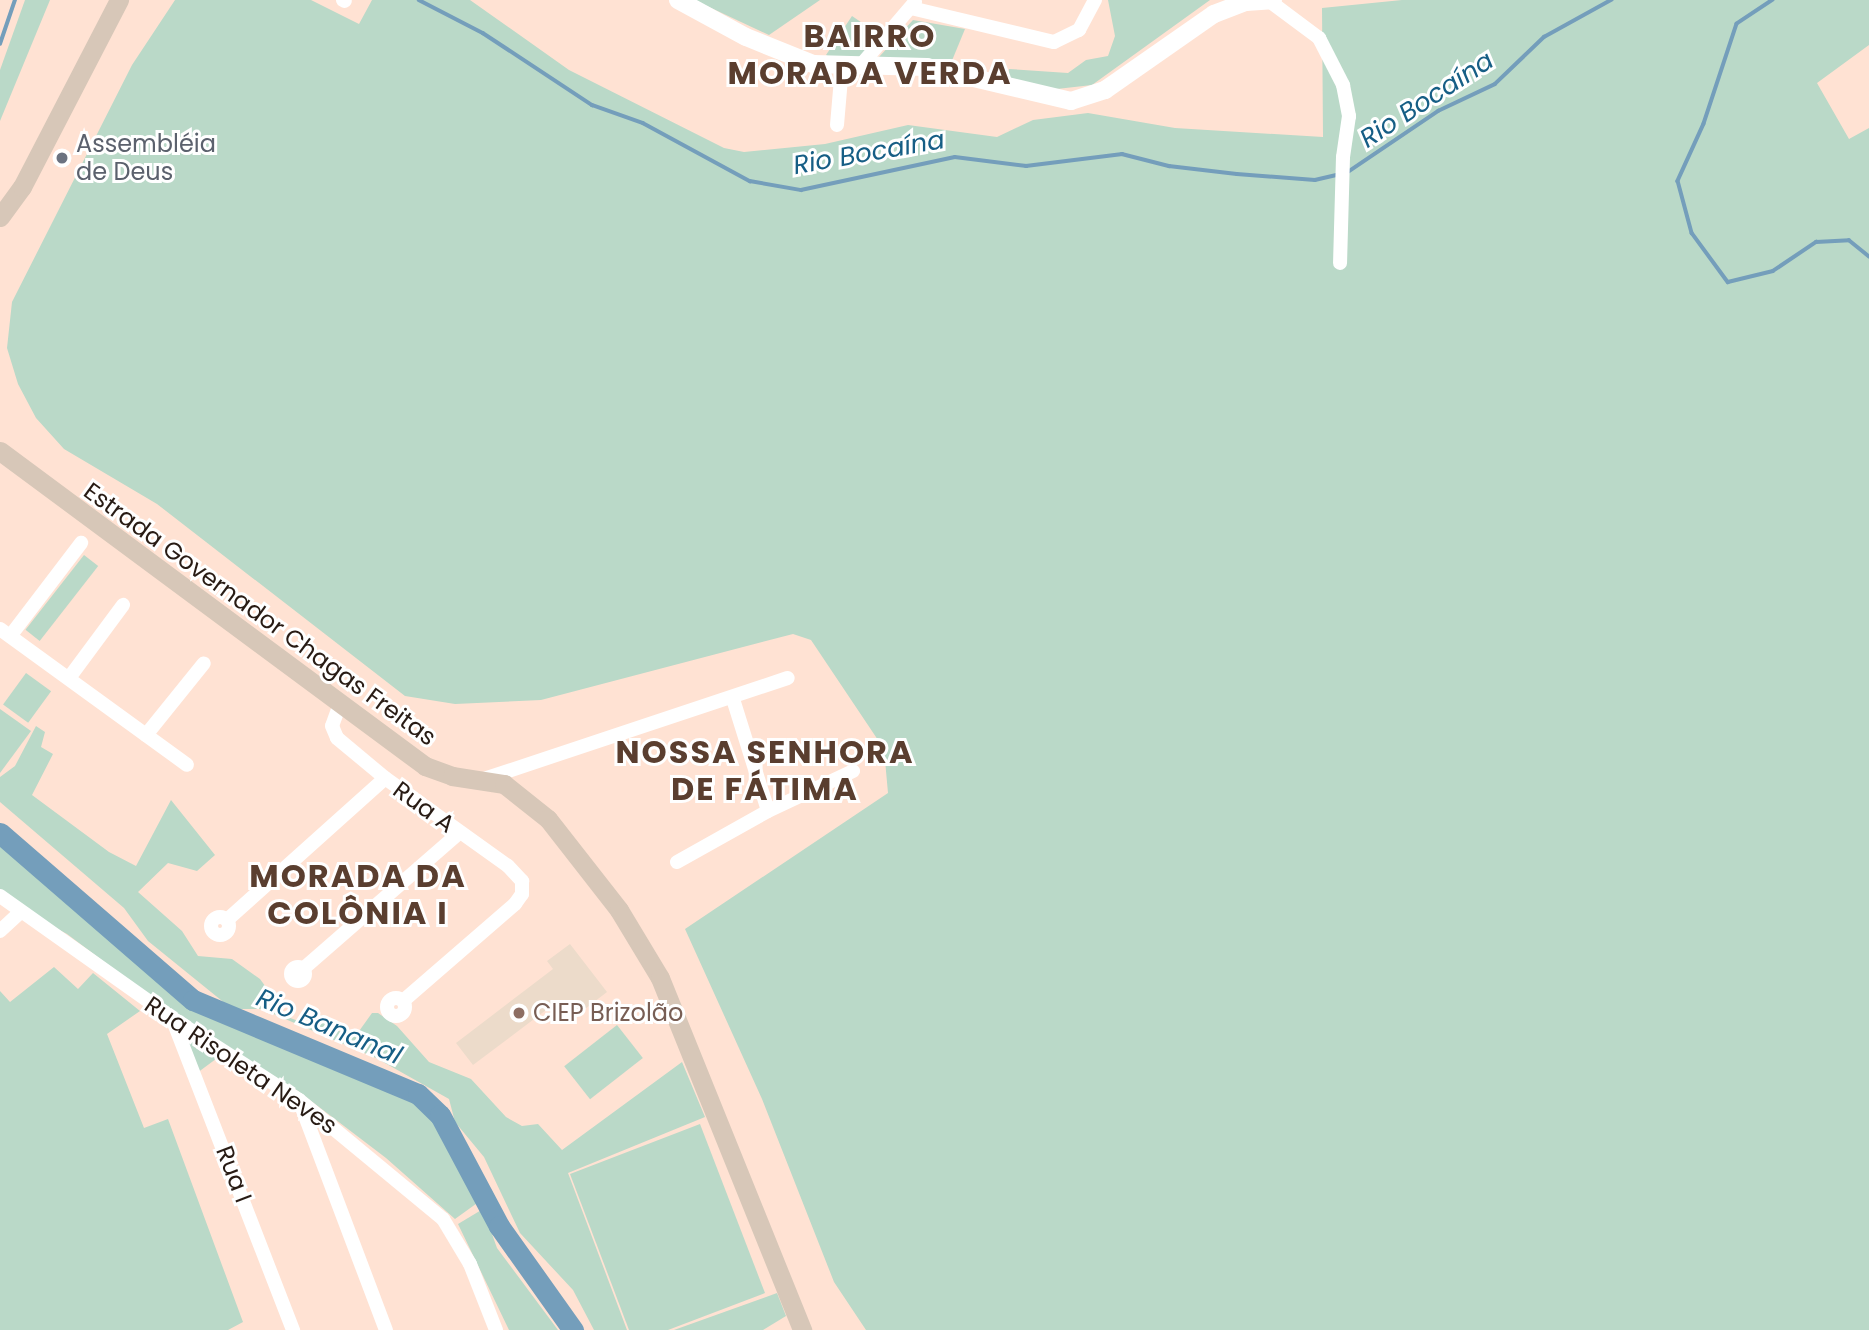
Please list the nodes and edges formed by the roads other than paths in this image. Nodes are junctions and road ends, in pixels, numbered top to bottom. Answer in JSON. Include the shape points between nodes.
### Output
{"nodes":[{"id":1,"x":119,"y":0,"type":"edge"},
{"id":2,"x":678,"y":0,"type":"edge"},
{"id":3,"x":1095,"y":0,"type":"edge"},
{"id":4,"x":1271,"y":0,"type":"edge"},
{"id":5,"x":914,"y":4,"type":"edge"},
{"id":6,"x":861,"y":65,"type":"junction"},
{"id":7,"x":842,"y":67,"type":"junction"},
{"id":8,"x":837,"y":125,"type":"dead end"},
{"id":9,"x":0,"y":217,"type":"edge"},
{"id":10,"x":1340,"y":263,"type":"dead end"},
{"id":11,"x":0,"y":451,"type":"edge"},
{"id":12,"x":87,"y":534,"type":"junction"},
{"id":13,"x":123,"y":606,"type":"dead end"},
{"id":14,"x":5,"y":632,"type":"edge"},
{"id":15,"x":204,"y":663,"type":"dead end"},
{"id":16,"x":69,"y":678,"type":"junction"},
{"id":17,"x":788,"y":678,"type":"dead end"},
{"id":18,"x":733,"y":699,"type":"junction"},
{"id":19,"x":340,"y":704,"type":"junction"},
{"id":20,"x":146,"y":735,"type":"junction"},
{"id":21,"x":187,"y":765,"type":"dead end"},
{"id":22,"x":853,"y":771,"type":"dead end"},
{"id":23,"x":385,"y":778,"type":"junction"},
{"id":24,"x":483,"y":780,"type":"junction"},
{"id":25,"x":768,"y":811,"type":"junction"},
{"id":26,"x":459,"y":833,"type":"junction"},
{"id":27,"x":677,"y":862,"type":"dead end"},
{"id":28,"x":0,"y":896,"type":"edge"},
{"id":29,"x":19,"y":913,"type":"junction"},
{"id":30,"x":227,"y":920,"type":"dead end"},
{"id":31,"x":0,"y":931,"type":"edge"},
{"id":32,"x":303,"y":969,"type":"dead end"},
{"id":33,"x":403,"y":1001,"type":"dead end"},
{"id":34,"x":172,"y":1018,"type":"junction"},
{"id":35,"x":299,"y":1100,"type":"junction"},
{"id":36,"x":293,"y":1330,"type":"edge"},
{"id":37,"x":386,"y":1330,"type":"edge"},
{"id":38,"x":496,"y":1330,"type":"edge"},
{"id":39,"x":802,"y":1330,"type":"edge"}],
"edges":[{"from":1,"to":9,"type":"main road","via":[[22,187]]},
{"from":2,"to":7,"type":"street","via":[[773,50],[813,64]]},
{"from":3,"to":5,"type":"street","via":[[1079,30],[1054,42]]},
{"from":4,"to":6,"type":"street","via":[[1246,2],[1214,14],[1115,84],[1079,100],[1059,100],[927,67]]},
{"from":4,"to":10,"type":"street","via":[[1319,38],[1335,63],[1349,116]]},
{"from":5,"to":6,"type":"street"},
{"from":6,"to":7,"type":"street"},
{"from":7,"to":8,"type":"street"},
{"from":11,"to":12,"type":"main road","name":"Estrada Governador Chagas Freitas"},
{"from":12,"to":14,"type":"street"},
{"from":12,"to":19,"type":"main road","name":"Estrada Governador Chagas Freitas"},
{"from":13,"to":16,"type":"street"},
{"from":14,"to":16,"type":"street"},
{"from":15,"to":20,"type":"street"},
{"from":16,"to":20,"type":"street"},
{"from":17,"to":18,"type":"street"},
{"from":18,"to":24,"type":"street"},
{"from":18,"to":25,"type":"street"},
{"from":19,"to":23,"type":"street","name":"Rua A","via":[[332,722],[334,734]]},
{"from":19,"to":24,"type":"main road","name":"Estrada Governador Chagas Freitas","via":[[425,766]]},
{"from":20,"to":21,"type":"street"},
{"from":22,"to":25,"type":"street"},
{"from":23,"to":26,"type":"street","name":"Rua A"},
{"from":23,"to":30,"type":"street"},
{"from":24,"to":39,"type":"main road","name":"Estrada Governador Chagas Freitas","via":[[510,786],[548,819],[644,948],[677,1015]]},
{"from":25,"to":27,"type":"street"},
{"from":26,"to":32,"type":"street"},
{"from":26,"to":33,"type":"street","name":"Rua A","via":[[519,876],[523,888],[515,904]]},
{"from":28,"to":29,"type":"street","name":"Rua Risoleta Neves"},
{"from":29,"to":31,"type":"street"},
{"from":29,"to":34,"type":"street","name":"Rua Risoleta Neves"},
{"from":34,"to":35,"type":"street","name":"Rua Risoleta Neves"},
{"from":34,"to":36,"type":"street","name":"Rua I"},
{"from":35,"to":37,"type":"street"},
{"from":35,"to":38,"type":"street","name":"Rua Risoleta Neves","via":[[451,1227]]}]}
